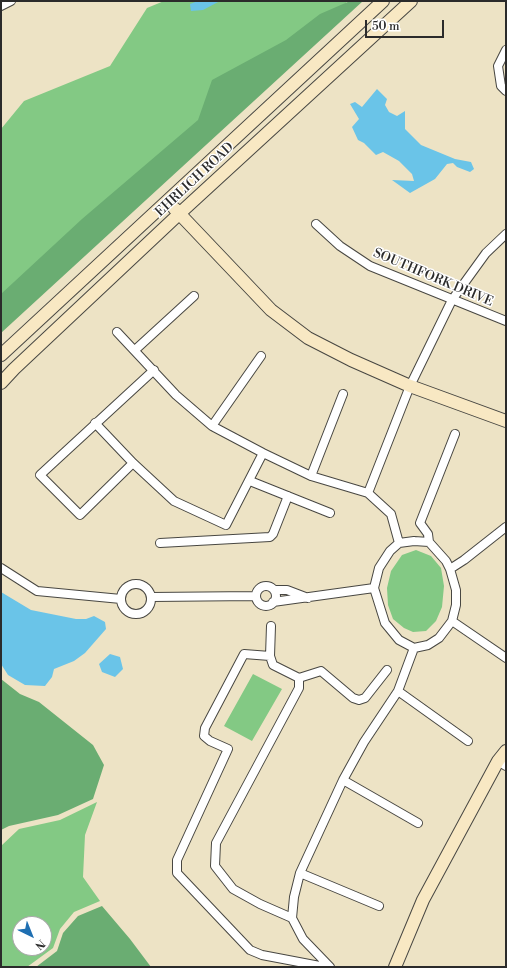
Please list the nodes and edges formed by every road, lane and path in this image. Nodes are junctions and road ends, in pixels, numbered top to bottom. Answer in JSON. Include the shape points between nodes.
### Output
{"nodes":[{"id":1,"x":11,"y":1,"type":"edge"},
{"id":2,"x":383,"y":1,"type":"edge"},
{"id":3,"x":411,"y":1,"type":"edge"},
{"id":4,"x":1,"y":6,"type":"edge"},
{"id":5,"x":506,"y":50,"type":"edge"},
{"id":6,"x":506,"y":91,"type":"edge"},
{"id":7,"x":167,"y":201,"type":"junction"},
{"id":8,"x":180,"y":214,"type":"junction"},
{"id":9,"x":316,"y":224,"type":"dead end"},
{"id":10,"x":506,"y":234,"type":"edge"},
{"id":11,"x":194,"y":296,"type":"dead end"},
{"id":12,"x":452,"y":300,"type":"junction"},
{"id":13,"x":506,"y":321,"type":"edge"},
{"id":14,"x":117,"y":332,"type":"dead end"},
{"id":15,"x":135,"y":350,"type":"junction"},
{"id":16,"x":1,"y":355,"type":"edge"},
{"id":17,"x":261,"y":356,"type":"dead end"},
{"id":18,"x":154,"y":370,"type":"junction"},
{"id":19,"x":1,"y":383,"type":"edge"},
{"id":20,"x":410,"y":386,"type":"junction"},
{"id":21,"x":342,"y":394,"type":"dead end"},
{"id":22,"x":506,"y":421,"type":"edge"},
{"id":23,"x":95,"y":423,"type":"junction"},
{"id":24,"x":212,"y":426,"type":"junction"},
{"id":25,"x":455,"y":434,"type":"dead end"},
{"id":26,"x":263,"y":453,"type":"junction"},
{"id":27,"x":133,"y":463,"type":"junction"},
{"id":28,"x":311,"y":476,"type":"junction"},
{"id":29,"x":250,"y":481,"type":"junction"},
{"id":30,"x":368,"y":493,"type":"junction"},
{"id":31,"x":288,"y":496,"type":"junction"},
{"id":32,"x":330,"y":513,"type":"dead end"},
{"id":33,"x":226,"y":525,"type":"junction"},
{"id":34,"x":506,"y":527,"type":"edge"},
{"id":35,"x":224,"y":539,"type":"junction"},
{"id":36,"x":160,"y":542,"type":"dead end"},
{"id":37,"x":429,"y":542,"type":"junction"},
{"id":38,"x":399,"y":543,"type":"junction"},
{"id":39,"x":1,"y":568,"type":"edge"},
{"id":40,"x":450,"y":569,"type":"junction"},
{"id":41,"x":374,"y":588,"type":"junction"},
{"id":42,"x":274,"y":590,"type":"junction"},
{"id":43,"x":256,"y":596,"type":"junction"},
{"id":44,"x":151,"y":597,"type":"junction"},
{"id":45,"x":309,"y":598,"type":"junction"},
{"id":46,"x":121,"y":599,"type":"junction"},
{"id":47,"x":273,"y":602,"type":"junction"},
{"id":48,"x":452,"y":620,"type":"junction"},
{"id":49,"x":271,"y":626,"type":"dead end"},
{"id":50,"x":414,"y":648,"type":"junction"},
{"id":51,"x":270,"y":656,"type":"junction"},
{"id":52,"x":506,"y":658,"type":"edge"},
{"id":53,"x":387,"y":670,"type":"dead end"},
{"id":54,"x":299,"y":678,"type":"junction"},
{"id":55,"x":398,"y":691,"type":"junction"},
{"id":56,"x":468,"y":742,"type":"dead end"},
{"id":57,"x":506,"y":751,"type":"edge"},
{"id":58,"x":502,"y":764,"type":"edge"},
{"id":59,"x":343,"y":780,"type":"junction"},
{"id":60,"x":418,"y":823,"type":"dead end"},
{"id":61,"x":300,"y":873,"type":"junction"},
{"id":62,"x":379,"y":906,"type":"dead end"},
{"id":63,"x":292,"y":918,"type":"junction"},
{"id":64,"x":325,"y":967,"type":"edge"},
{"id":65,"x":330,"y":967,"type":"edge"},
{"id":66,"x":395,"y":967,"type":"edge"}],
"edges":[{"from":1,"to":4,"type":"street"},
{"from":2,"to":7,"type":"main road","name":"EHRLICH ROAD"},
{"from":3,"to":8,"type":"main road","name":"EHRLICH ROAD"},
{"from":5,"to":6,"type":"street","via":[[498,66],[501,86]]},
{"from":7,"to":8,"type":"main road"},
{"from":7,"to":16,"type":"main road","name":"EHRLICH ROAD"},
{"from":8,"to":19,"type":"main road","name":"EHRLICH ROAD"},
{"from":8,"to":20,"type":"main road","via":[[286,323],[330,350]]},
{"from":9,"to":12,"type":"street","name":"SOUTHFORK DRIVE","via":[[340,246],[370,266]]},
{"from":10,"to":12,"type":"street","via":[[486,252]]},
{"from":11,"to":15,"type":"street"},
{"from":12,"to":13,"type":"street","name":"SOUTHFORK DRIVE"},
{"from":12,"to":20,"type":"street"},
{"from":14,"to":15,"type":"street"},
{"from":15,"to":18,"type":"street"},
{"from":17,"to":24,"type":"street"},
{"from":18,"to":23,"type":"street"},
{"from":18,"to":24,"type":"street","via":[[176,396]]},
{"from":20,"to":22,"type":"main road"},
{"from":20,"to":30,"type":"street"},
{"from":21,"to":28,"type":"street"},
{"from":23,"to":27,"type":"street"},
{"from":23,"to":27,"type":"street","via":[[40,475],[80,515]]},
{"from":24,"to":26,"type":"street"},
{"from":25,"to":37,"type":"street","via":[[420,523],[428,534]]},
{"from":26,"to":28,"type":"street"},
{"from":26,"to":29,"type":"street"},
{"from":27,"to":33,"type":"street","via":[[174,501]]},
{"from":28,"to":30,"type":"street"},
{"from":29,"to":31,"type":"street"},
{"from":29,"to":33,"type":"street"},
{"from":30,"to":38,"type":"street","via":[[390,514]]},
{"from":31,"to":32,"type":"street"},
{"from":31,"to":35,"type":"street","via":[[270,537]]},
{"from":33,"to":35,"type":"street"},
{"from":34,"to":40,"type":"street"},
{"from":35,"to":36,"type":"street"},
{"from":37,"to":38,"type":"street"},
{"from":37,"to":40,"type":"street"},
{"from":38,"to":41,"type":"street","via":[[390,551],[379,568]]},
{"from":39,"to":46,"type":"street","via":[[37,591]]},
{"from":40,"to":48,"type":"street","via":[[456,590]]},
{"from":41,"to":45,"type":"street"},
{"from":41,"to":50,"type":"street","via":[[385,623],[400,640]]},
{"from":42,"to":43,"type":"street","via":[[269,586],[262,586],[257,590]]},
{"from":42,"to":45,"type":"street","via":[[288,590]]},
{"from":42,"to":47,"type":"street"},
{"from":43,"to":44,"type":"street"},
{"from":43,"to":47,"type":"street","via":[[261,604]]},
{"from":44,"to":46,"type":"street","via":[[147,588],[138,584],[128,586]]},
{"from":44,"to":46,"type":"street","via":[[150,607],[137,614],[132,614],[124,608]]},
{"from":45,"to":47,"type":"street"},
{"from":48,"to":50,"type":"street","via":[[439,638],[428,645]]},
{"from":48,"to":52,"type":"street"},
{"from":49,"to":51,"type":"street"},
{"from":50,"to":55,"type":"street"},
{"from":51,"to":54,"type":"street","via":[[274,665]]},
{"from":51,"to":64,"type":"street","via":[[244,654],[205,728],[204,736],[228,749],[177,860],[177,873],[250,950],[262,955]]},
{"from":53,"to":54,"type":"street","via":[[365,698],[359,700],[353,698],[321,671]]},
{"from":54,"to":63,"type":"street","via":[[299,688],[216,843],[215,866],[233,889]]},
{"from":55,"to":56,"type":"street"},
{"from":55,"to":59,"type":"street","via":[[364,742]]},
{"from":57,"to":58,"type":"main road"},
{"from":58,"to":66,"type":"main road","via":[[423,900]]},
{"from":59,"to":60,"type":"street"},
{"from":59,"to":61,"type":"street"},
{"from":61,"to":62,"type":"street"},
{"from":61,"to":63,"type":"street"},
{"from":63,"to":65,"type":"street","via":[[303,939]]}]}
